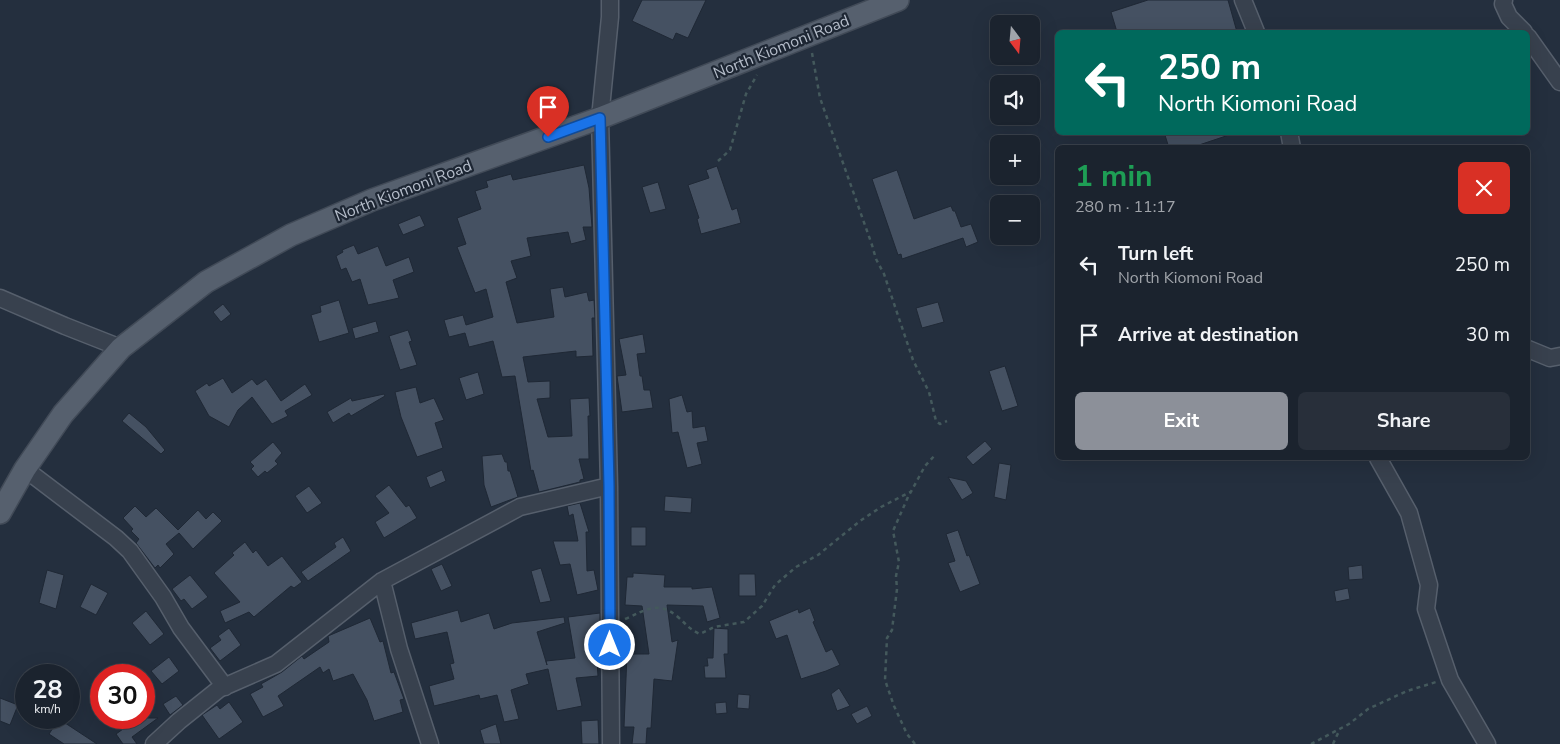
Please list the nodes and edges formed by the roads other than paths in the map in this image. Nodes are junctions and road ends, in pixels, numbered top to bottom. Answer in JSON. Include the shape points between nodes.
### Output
{"nodes":[{"id":1,"x":610,"y":0,"type":"edge"},
{"id":2,"x":898,"y":0,"type":"edge"},
{"id":3,"x":1243,"y":0,"type":"edge"},
{"id":4,"x":1504,"y":0,"type":"edge"},
{"id":5,"x":1255,"y":30,"type":"edge"},
{"id":6,"x":1522,"y":30,"type":"edge"},
{"id":7,"x":1530,"y":39,"type":"edge"},
{"id":8,"x":1560,"y":82,"type":"edge"},
{"id":9,"x":600,"y":118,"type":"junction"},
{"id":10,"x":0,"y":298,"type":"edge"},
{"id":11,"x":121,"y":348,"type":"junction"},
{"id":12,"x":1530,"y":350,"type":"edge"},
{"id":13,"x":1560,"y":356,"type":"edge"},
{"id":14,"x":1379,"y":460,"type":"edge"},
{"id":15,"x":25,"y":469,"type":"junction"},
{"id":16,"x":609,"y":486,"type":"junction"},
{"id":17,"x":0,"y":513,"type":"edge"},
{"id":18,"x":382,"y":581,"type":"junction"},
{"id":19,"x":225,"y":687,"type":"junction"},
{"id":20,"x":154,"y":744,"type":"edge"},
{"id":21,"x":430,"y":744,"type":"edge"},
{"id":22,"x":610,"y":744,"type":"edge"},
{"id":23,"x":1487,"y":744,"type":"edge"}],
"edges":[{"from":1,"to":9,"type":"street"},
{"from":2,"to":9,"type":"main road","name":"North Kiomoni Road"},
{"from":3,"to":5,"type":"street"},
{"from":4,"to":6,"type":"street","via":[[1510,17]]},
{"from":7,"to":8,"type":"street"},
{"from":9,"to":11,"type":"main road","name":"North Kiomoni Road","via":[[372,200],[291,235],[206,282]]},
{"from":9,"to":16,"type":"street"},
{"from":10,"to":11,"type":"street"},
{"from":11,"to":15,"type":"main road","name":"North Kiomoni Road","via":[[63,414]]},
{"from":12,"to":13,"type":"street","via":[[1550,358]]},
{"from":14,"to":23,"type":"street","via":[[1408,513],[1429,585],[1426,609],[1450,680]]},
{"from":15,"to":17,"type":"main road","name":"North Kiomoni Road"},
{"from":15,"to":19,"type":"street","via":[[130,551]]},
{"from":16,"to":18,"type":"street","via":[[520,507]]},
{"from":16,"to":22,"type":"street"},
{"from":18,"to":19,"type":"street","via":[[276,664]]},
{"from":18,"to":21,"type":"street","via":[[399,649]]},
{"from":19,"to":20,"type":"street","via":[[218,689]]}]}
